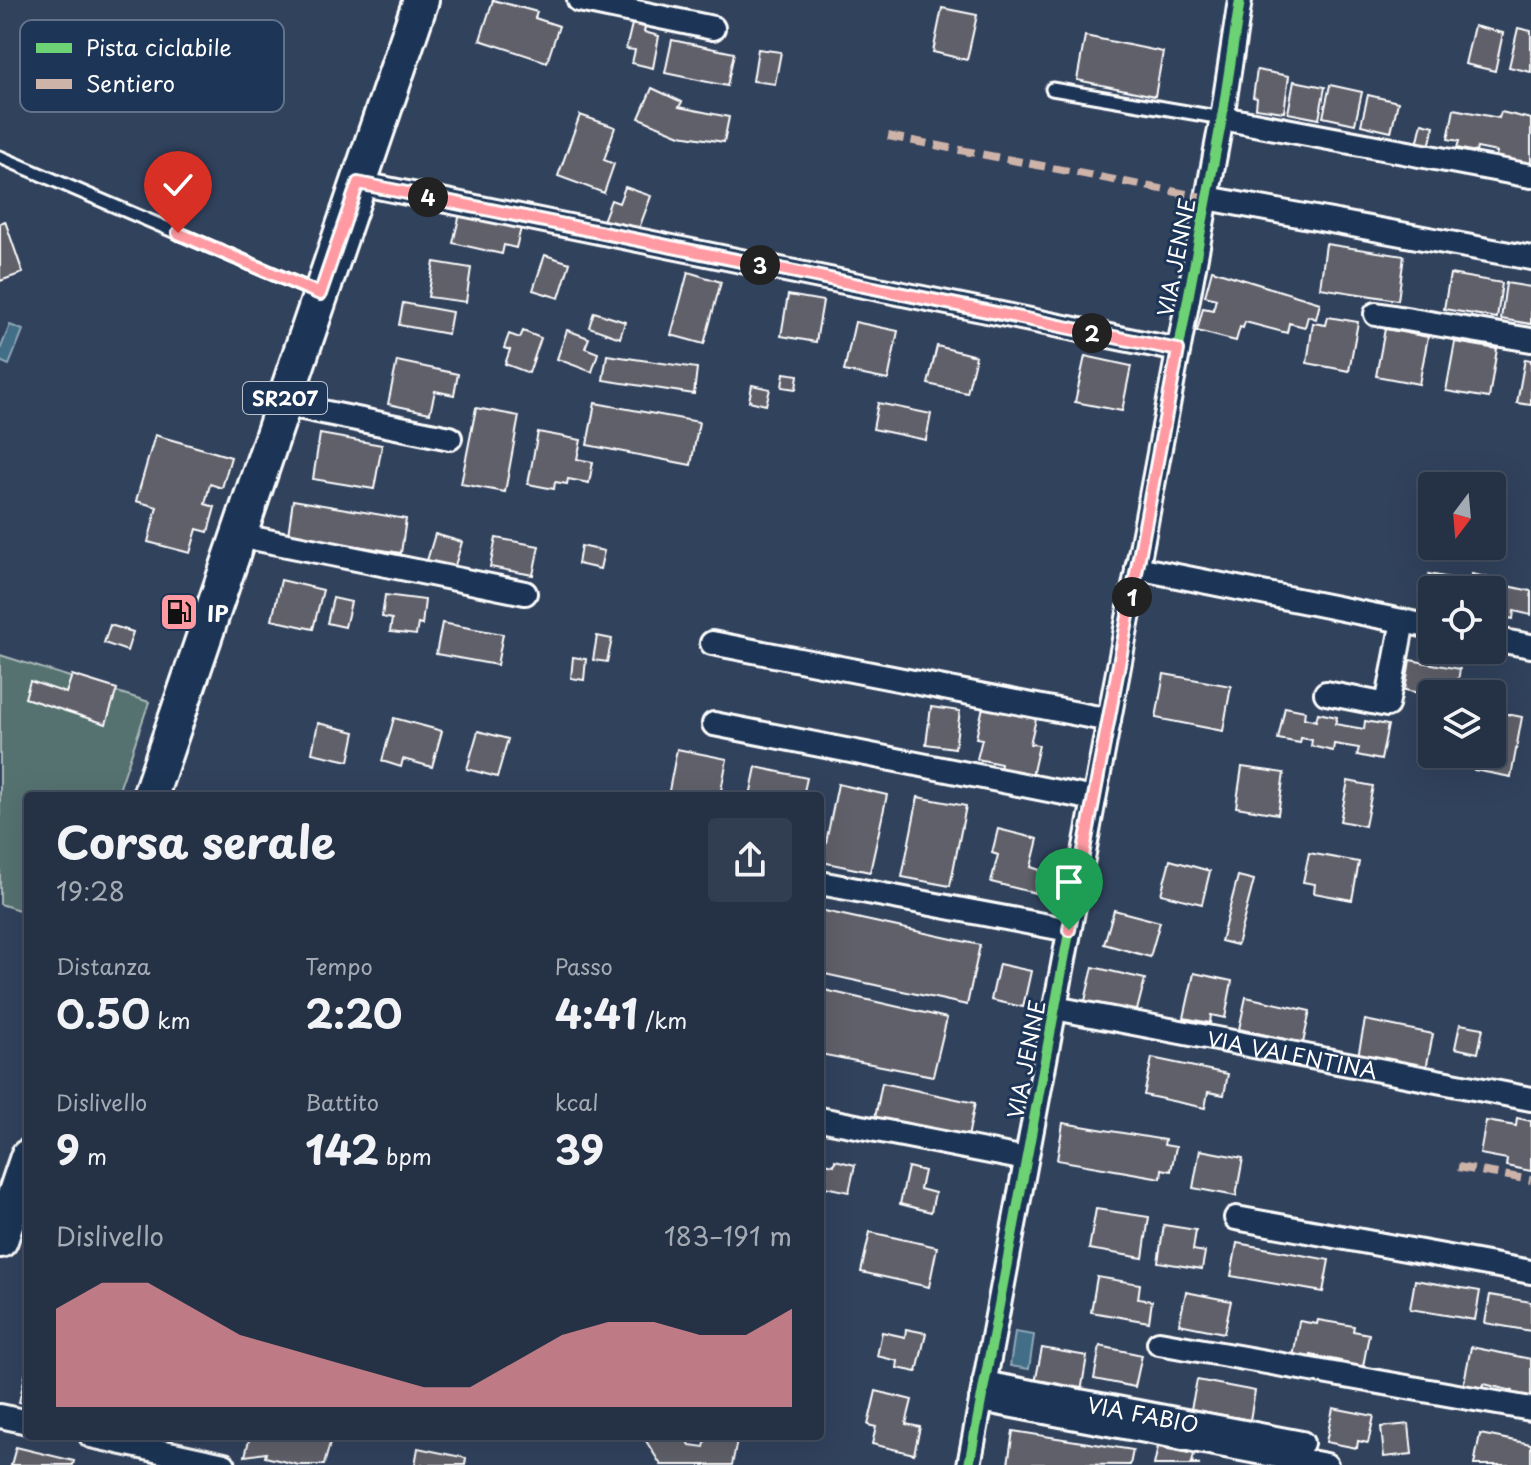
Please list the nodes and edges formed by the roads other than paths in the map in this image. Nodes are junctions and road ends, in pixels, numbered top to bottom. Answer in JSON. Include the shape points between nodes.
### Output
{"nodes":[{"id":1,"x":421,"y":0,"type":"edge"},
{"id":2,"x":579,"y":0,"type":"edge"},
{"id":3,"x":1240,"y":0,"type":"edge"},
{"id":4,"x":713,"y":28,"type":"dead end"},
{"id":5,"x":1052,"y":89,"type":"dead end"},
{"id":6,"x":1222,"y":118,"type":"junction"},
{"id":7,"x":0,"y":157,"type":"edge"},
{"id":8,"x":1531,"y":176,"type":"edge"},
{"id":9,"x":358,"y":183,"type":"junction"},
{"id":10,"x":1207,"y":198,"type":"junction"},
{"id":11,"x":1531,"y":258,"type":"edge"},
{"id":12,"x":320,"y":294,"type":"junction"},
{"id":13,"x":1376,"y":314,"type":"dead end"},
{"id":14,"x":1531,"y":340,"type":"edge"},
{"id":15,"x":1178,"y":350,"type":"junction"},
{"id":16,"x":283,"y":404,"type":"junction"},
{"id":17,"x":450,"y":438,"type":"dead end"},
{"id":18,"x":238,"y":535,"type":"junction"},
{"id":19,"x":1137,"y":568,"type":"junction"},
{"id":20,"x":525,"y":593,"type":"dead end"},
{"id":21,"x":1403,"y":621,"type":"junction"},
{"id":22,"x":1418,"y":624,"type":"edge"},
{"id":23,"x":1506,"y":642,"type":"edge"},
{"id":24,"x":712,"y":643,"type":"dead end"},
{"id":25,"x":1531,"y":646,"type":"edge"},
{"id":26,"x":1326,"y":693,"type":"dead end"},
{"id":27,"x":1109,"y":720,"type":"junction"},
{"id":28,"x":714,"y":724,"type":"dead end"},
{"id":29,"x":151,"y":792,"type":"edge"},
{"id":30,"x":1094,"y":799,"type":"junction"},
{"id":31,"x":824,"y":884,"type":"edge"},
{"id":32,"x":1069,"y":930,"type":"junction"},
{"id":33,"x":1055,"y":1008,"type":"junction"},
{"id":34,"x":1531,"y":1099,"type":"edge"},
{"id":35,"x":824,"y":1120,"type":"edge"},
{"id":36,"x":1026,"y":1159,"type":"junction"},
{"id":37,"x":24,"y":1169,"type":"edge"},
{"id":38,"x":1236,"y":1218,"type":"dead end"},
{"id":39,"x":0,"y":1240,"type":"edge"},
{"id":40,"x":1531,"y":1272,"type":"edge"},
{"id":41,"x":1159,"y":1343,"type":"dead end"},
{"id":42,"x":982,"y":1392,"type":"junction"},
{"id":43,"x":1531,"y":1409,"type":"edge"},
{"id":44,"x":0,"y":1416,"type":"edge"},
{"id":45,"x":24,"y":1421,"type":"edge"},
{"id":46,"x":109,"y":1440,"type":"edge"},
{"id":47,"x":1302,"y":1443,"type":"dead end"},
{"id":48,"x":224,"y":1465,"type":"edge"},
{"id":49,"x":969,"y":1465,"type":"edge"},
{"id":50,"x":1326,"y":1465,"type":"edge"}],
"edges":[{"from":1,"to":9,"type":"main road","number":"SR207"},
{"from":2,"to":4,"type":"street"},
{"from":3,"to":6,"type":"street","name":"VIA JENNE"},
{"from":5,"to":6,"type":"lane"},
{"from":6,"to":8,"type":"street"},
{"from":6,"to":10,"type":"street","name":"VIA JENNE"},
{"from":7,"to":12,"type":"lane"},
{"from":9,"to":12,"type":"main road","number":"SR207"},
{"from":9,"to":15,"type":"street"},
{"from":10,"to":11,"type":"street"},
{"from":10,"to":15,"type":"street","name":"VIA JENNE"},
{"from":12,"to":16,"type":"main road","number":"SR207"},
{"from":13,"to":14,"type":"street"},
{"from":15,"to":19,"type":"street","name":"VIA JENNE"},
{"from":16,"to":17,"type":"street"},
{"from":16,"to":18,"type":"main road","number":"SR207"},
{"from":18,"to":20,"type":"street"},
{"from":18,"to":29,"type":"main road","number":"SR207"},
{"from":19,"to":21,"type":"street"},
{"from":19,"to":27,"type":"street","name":"VIA JENNE"},
{"from":21,"to":22,"type":"street"},
{"from":21,"to":26,"type":"street","via":[[1387,705]]},
{"from":23,"to":25,"type":"street"},
{"from":24,"to":27,"type":"street"},
{"from":27,"to":30,"type":"street","name":"VIA JENNE"},
{"from":28,"to":30,"type":"street"},
{"from":30,"to":32,"type":"street","name":"VIA JENNE"},
{"from":31,"to":32,"type":"street"},
{"from":32,"to":33,"type":"street","name":"VIA JENNE"},
{"from":33,"to":34,"type":"street","name":"VIA VALENTINA"},
{"from":33,"to":36,"type":"street","name":"VIA JENNE"},
{"from":35,"to":36,"type":"street"},
{"from":36,"to":42,"type":"street","name":"VIA JENNE"},
{"from":37,"to":39,"type":"main road"},
{"from":38,"to":40,"type":"street"},
{"from":41,"to":43,"type":"street"},
{"from":42,"to":47,"type":"street","name":"VIA FABIO"},
{"from":42,"to":49,"type":"street","name":"VIA JENNE"},
{"from":42,"to":50,"type":"street"},
{"from":44,"to":45,"type":"street"},
{"from":46,"to":48,"type":"street"}]}
